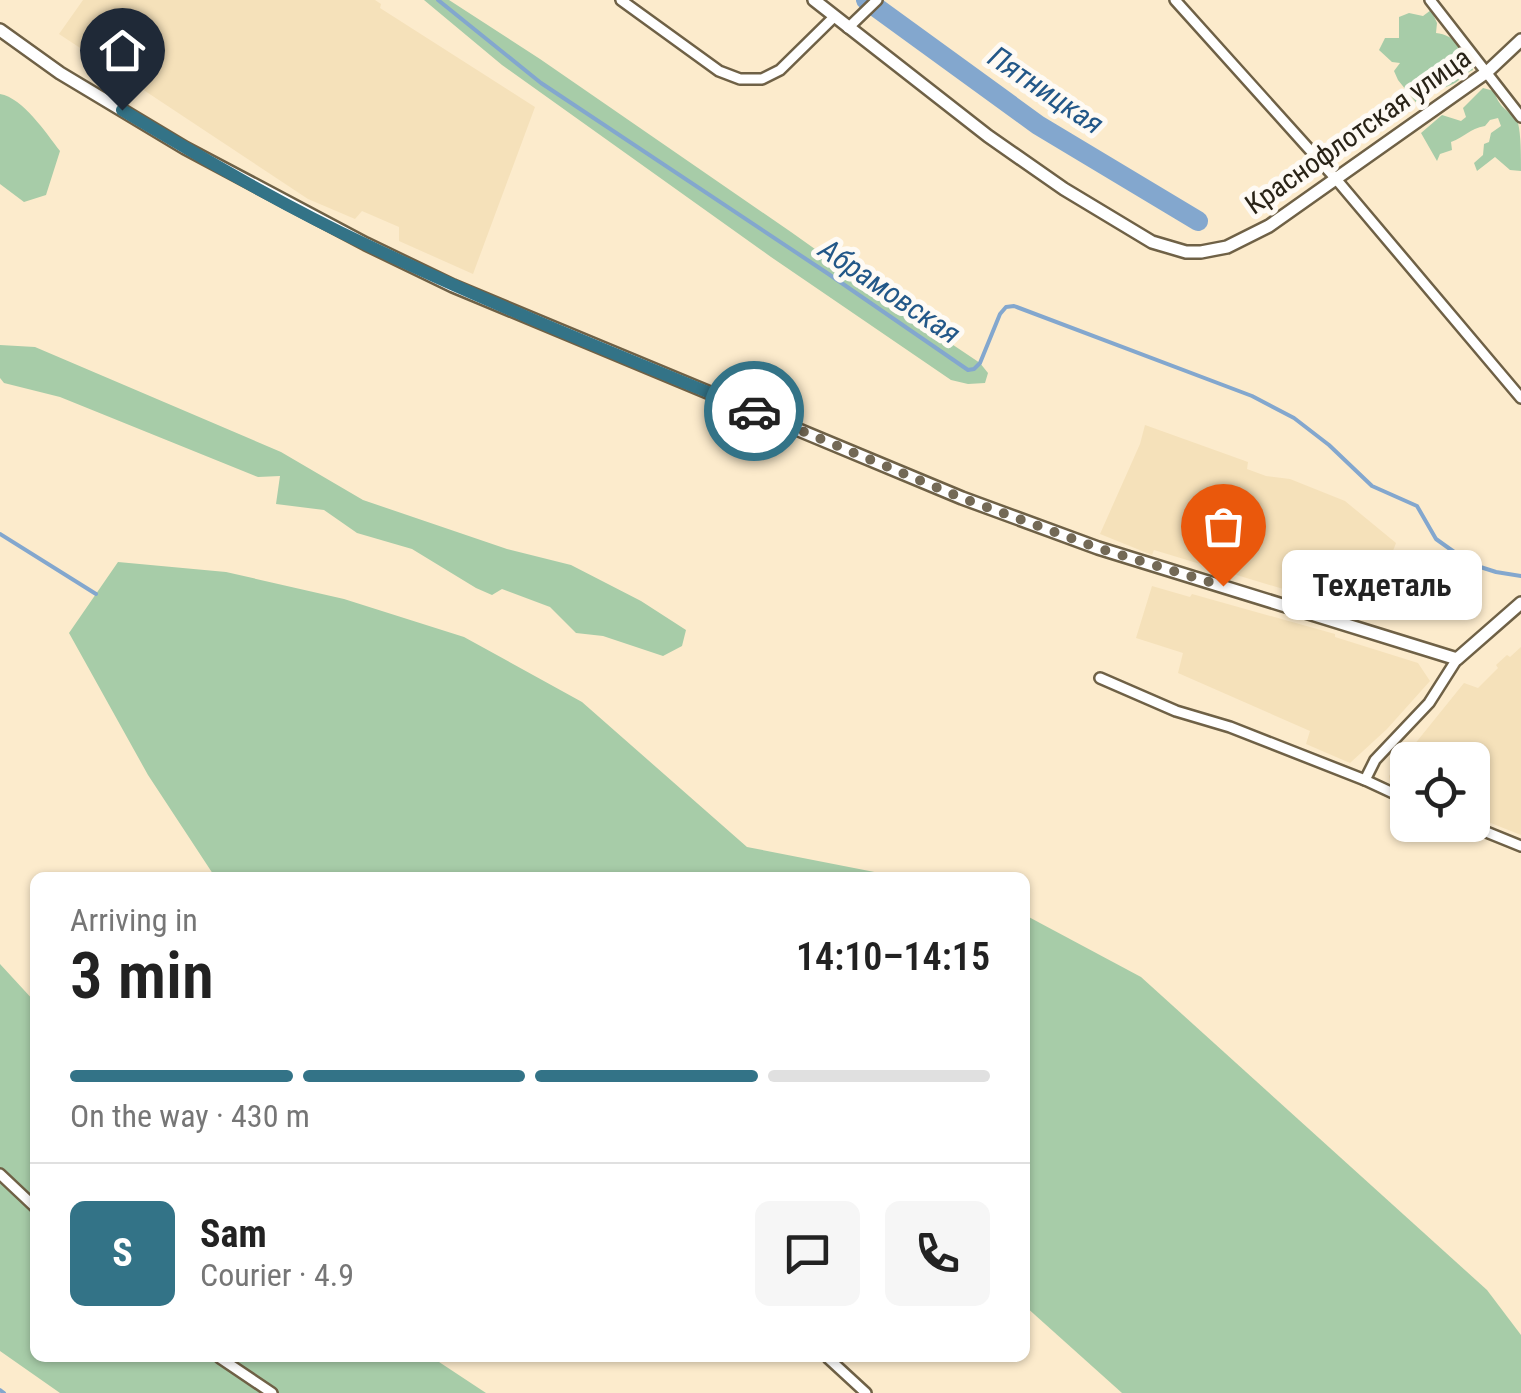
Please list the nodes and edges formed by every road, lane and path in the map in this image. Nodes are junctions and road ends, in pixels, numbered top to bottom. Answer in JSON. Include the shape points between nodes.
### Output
{"nodes":[{"id":1,"x":621,"y":0,"type":"edge"},
{"id":2,"x":814,"y":0,"type":"edge"},
{"id":3,"x":877,"y":0,"type":"edge"},
{"id":4,"x":1175,"y":0,"type":"edge"},
{"id":5,"x":1430,"y":0,"type":"edge"},
{"id":6,"x":834,"y":17,"type":"junction"},
{"id":7,"x":848,"y":28,"type":"junction"},
{"id":8,"x":0,"y":30,"type":"edge"},
{"id":9,"x":1521,"y":40,"type":"edge"},
{"id":10,"x":1487,"y":72,"type":"junction"},
{"id":11,"x":1521,"y":117,"type":"edge"},
{"id":12,"x":1336,"y":178,"type":"junction"},
{"id":13,"x":1521,"y":398,"type":"edge"},
{"id":14,"x":1521,"y":603,"type":"edge"},
{"id":15,"x":1457,"y":659,"type":"junction"},
{"id":16,"x":1100,"y":678,"type":"dead end"},
{"id":17,"x":1365,"y":780,"type":"junction"},
{"id":18,"x":1390,"y":792,"type":"edge"},
{"id":19,"x":1490,"y":833,"type":"edge"},
{"id":20,"x":1521,"y":846,"type":"edge"},
{"id":21,"x":0,"y":1174,"type":"edge"},
{"id":22,"x":30,"y":1202,"type":"edge"},
{"id":23,"x":226,"y":1362,"type":"edge"},
{"id":24,"x":832,"y":1362,"type":"edge"},
{"id":25,"x":272,"y":1393,"type":"edge"},
{"id":26,"x":866,"y":1393,"type":"edge"}],
"edges":[{"from":1,"to":6,"type":"street","via":[[740,80],[780,70]]},
{"from":2,"to":6,"type":"street"},
{"from":3,"to":7,"type":"street"},
{"from":4,"to":12,"type":"street"},
{"from":5,"to":10,"type":"street"},
{"from":6,"to":7,"type":"street"},
{"from":7,"to":12,"type":"street","name":"Краснофлотская улица","via":[[1064,189],[1163,246],[1215,250],[1256,234]]},
{"from":8,"to":15,"type":"street","via":[[200,156],[453,286],[1036,526]]},
{"from":9,"to":10,"type":"street","name":"Краснофлотская улица"},
{"from":10,"to":11,"type":"street"},
{"from":10,"to":12,"type":"street","name":"Краснофлотская улица"},
{"from":12,"to":13,"type":"street"},
{"from":14,"to":15,"type":"street"},
{"from":15,"to":17,"type":"street"},
{"from":16,"to":17,"type":"street"},
{"from":17,"to":18,"type":"street"},
{"from":19,"to":20,"type":"street"},
{"from":21,"to":22,"type":"street"},
{"from":23,"to":25,"type":"street"},
{"from":24,"to":26,"type":"street"}]}
